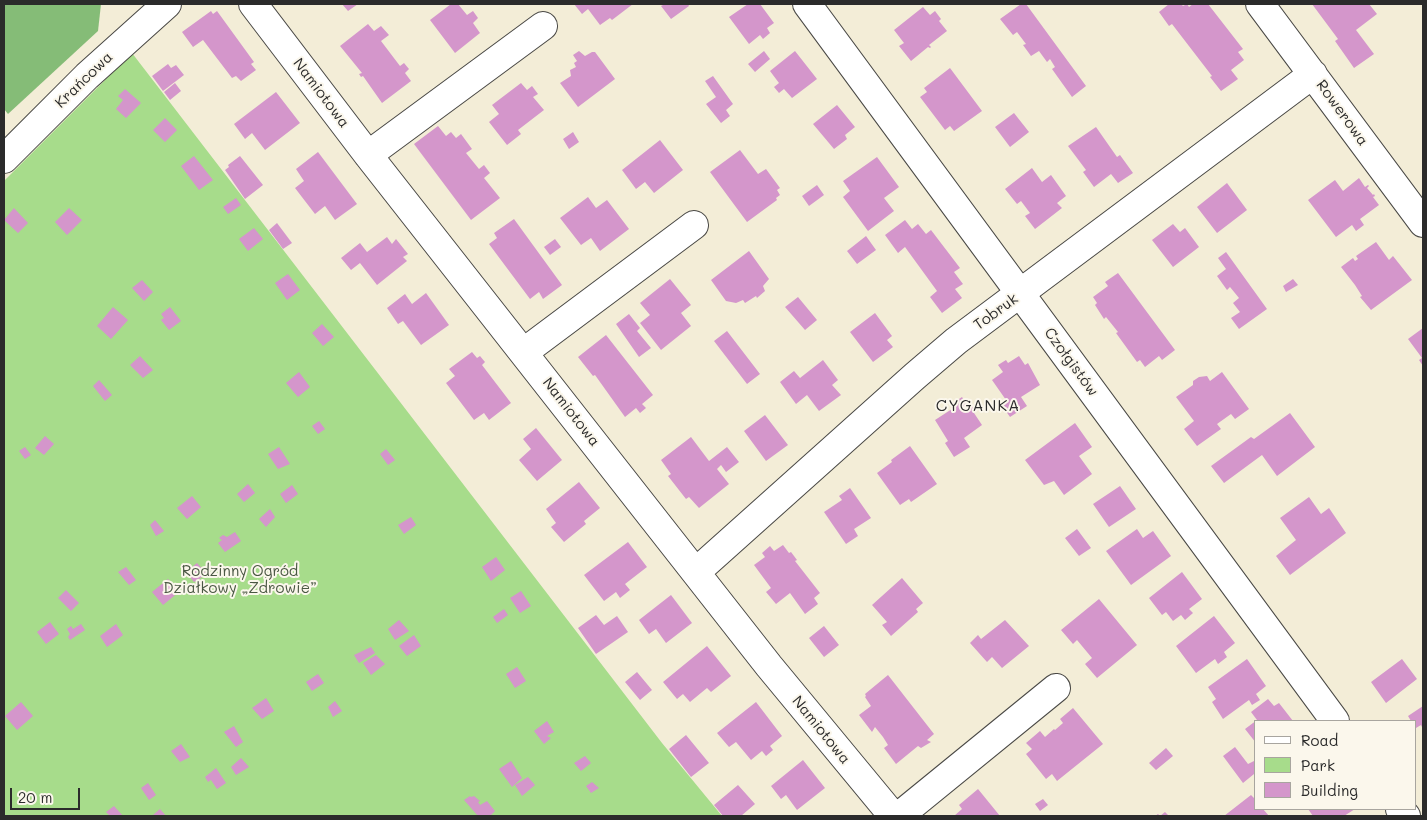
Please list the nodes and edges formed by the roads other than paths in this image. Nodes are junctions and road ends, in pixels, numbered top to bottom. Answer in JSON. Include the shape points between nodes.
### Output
{"nodes":[{"id":1,"x":167,"y":4,"type":"edge"},
{"id":2,"x":254,"y":4,"type":"edge"},
{"id":3,"x":807,"y":4,"type":"edge"},
{"id":4,"x":1260,"y":4,"type":"edge"},
{"id":5,"x":543,"y":26,"type":"dead end"},
{"id":6,"x":1313,"y":74,"type":"junction"},
{"id":7,"x":368,"y":154,"type":"junction"},
{"id":8,"x":4,"y":159,"type":"edge"},
{"id":9,"x":1423,"y":223,"type":"edge"},
{"id":10,"x":694,"y":225,"type":"dead end"},
{"id":11,"x":1022,"y":294,"type":"junction"},
{"id":12,"x":524,"y":352,"type":"junction"},
{"id":13,"x":696,"y":572,"type":"junction"},
{"id":14,"x":1056,"y":688,"type":"dead end"},
{"id":15,"x":1334,"y":720,"type":"edge"},
{"id":16,"x":892,"y":816,"type":"edge"},
{"id":17,"x":899,"y":816,"type":"edge"}],
"edges":[{"from":1,"to":8,"type":"street","name":"Krańcowa","via":[[87,76]]},
{"from":2,"to":7,"type":"street","name":"Namiotowa"},
{"from":3,"to":11,"type":"street","name":"Czołgistów"},
{"from":4,"to":6,"type":"street","name":"Rowerowa"},
{"from":5,"to":7,"type":"street"},
{"from":6,"to":9,"type":"street","name":"Rowerowa"},
{"from":6,"to":11,"type":"street","name":"Tobruk"},
{"from":7,"to":12,"type":"street","name":"Namiotowa"},
{"from":10,"to":12,"type":"street"},
{"from":11,"to":13,"type":"street","name":"Tobruk","via":[[915,376]]},
{"from":11,"to":15,"type":"street","name":"Czołgistów"},
{"from":12,"to":13,"type":"street","name":"Namiotowa"},
{"from":13,"to":16,"type":"street","name":"Namiotowa"},
{"from":14,"to":17,"type":"street"}]}
